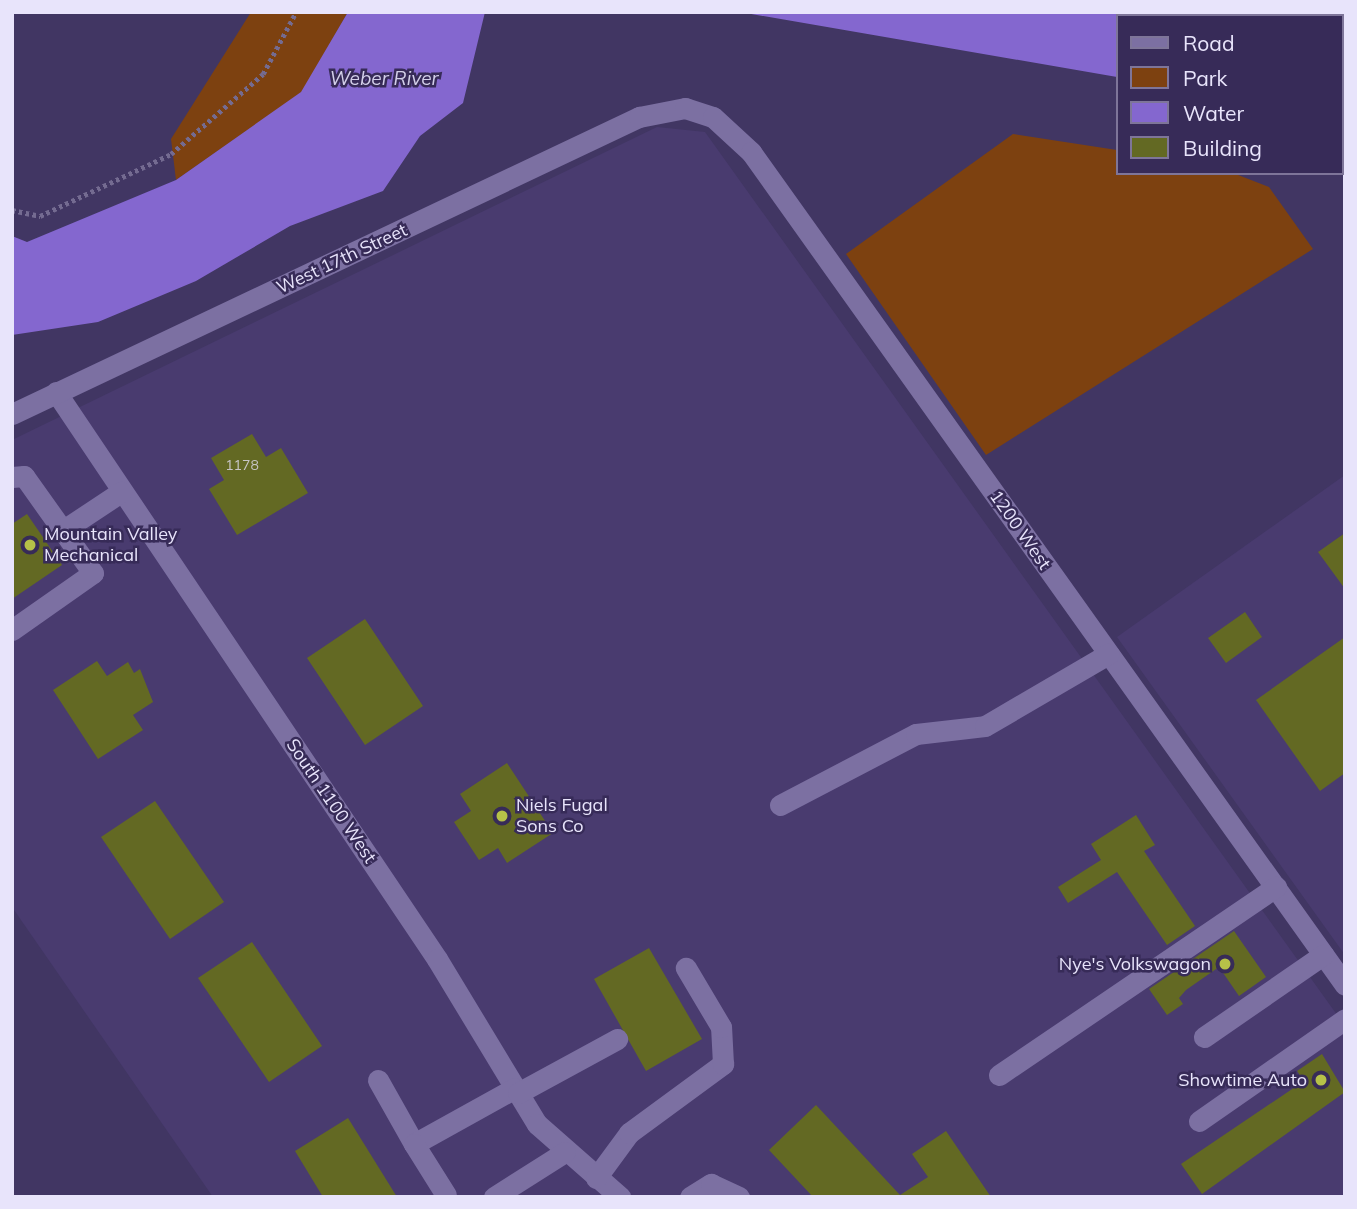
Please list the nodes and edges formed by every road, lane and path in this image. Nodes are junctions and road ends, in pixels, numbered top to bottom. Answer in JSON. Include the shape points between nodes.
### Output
{"nodes":[{"id":1,"x":296,"y":12,"type":"edge"},
{"id":2,"x":672,"y":108,"type":"joint"},
{"id":3,"x":12,"y":210,"type":"edge"},
{"id":4,"x":56,"y":392,"type":"junction"},
{"id":5,"x":12,"y":414,"type":"edge"},
{"id":6,"x":12,"y":477,"type":"edge"},
{"id":7,"x":121,"y":492,"type":"junction"},
{"id":8,"x":62,"y":531,"type":"junction"},
{"id":9,"x":12,"y":629,"type":"edge"},
{"id":10,"x":1108,"y":654,"type":"junction"},
{"id":11,"x":780,"y":804,"type":"dead end"},
{"id":12,"x":1276,"y":887,"type":"junction"},
{"id":13,"x":1323,"y":955,"type":"junction"},
{"id":14,"x":685,"y":968,"type":"dead end"},
{"id":15,"x":1345,"y":985,"type":"edge"},
{"id":16,"x":1345,"y":1019,"type":"edge"},
{"id":17,"x":1204,"y":1037,"type":"dead end"},
{"id":18,"x":617,"y":1039,"type":"dead end"},
{"id":19,"x":999,"y":1075,"type":"dead end"},
{"id":20,"x":378,"y":1080,"type":"dead end"},
{"id":21,"x":517,"y":1090,"type":"junction"},
{"id":22,"x":1199,"y":1121,"type":"dead end"},
{"id":23,"x":414,"y":1144,"type":"junction"},
{"id":24,"x":565,"y":1152,"type":"junction"},
{"id":25,"x":596,"y":1178,"type":"junction"},
{"id":26,"x":446,"y":1195,"type":"dead end"},
{"id":27,"x":494,"y":1197,"type":"edge"},
{"id":28,"x":620,"y":1197,"type":"edge"},
{"id":29,"x":690,"y":1197,"type":"edge"},
{"id":30,"x":740,"y":1197,"type":"edge"}],
"edges":[{"from":1,"to":3,"type":"path","via":[[263,74],[171,154],[40,216]]},
{"from":2,"to":4,"type":"street","name":"West 17th Street","via":[[639,117]]},
{"from":2,"to":10,"type":"street","name":"1200 West","via":[[712,117],[737,135]]},
{"from":4,"to":5,"type":"street","name":"West 17th Street"},
{"from":4,"to":7,"type":"street","name":"South 1100 West"},
{"from":6,"to":8,"type":"street","via":[[24,476]]},
{"from":7,"to":8,"type":"street"},
{"from":7,"to":21,"type":"street","name":"South 1100 West","via":[[437,959]]},
{"from":8,"to":9,"type":"street","via":[[93,573]]},
{"from":10,"to":11,"type":"street","via":[[978,729],[916,734]]},
{"from":10,"to":12,"type":"street","name":"1200 West"},
{"from":12,"to":13,"type":"street","name":"1200 West"},
{"from":12,"to":19,"type":"street"},
{"from":13,"to":15,"type":"street","name":"1200 West"},
{"from":13,"to":17,"type":"street"},
{"from":14,"to":25,"type":"street","via":[[721,1027],[723,1064],[629,1133]]},
{"from":16,"to":22,"type":"street"},
{"from":18,"to":21,"type":"street"},
{"from":20,"to":23,"type":"street"},
{"from":21,"to":23,"type":"street"},
{"from":21,"to":24,"type":"street","name":"South 1100 West"},
{"from":23,"to":26,"type":"street"},
{"from":24,"to":25,"type":"street","name":"South 1100 West"},
{"from":24,"to":27,"type":"street"},
{"from":25,"to":28,"type":"street","name":"South 1100 West"},
{"from":29,"to":30,"type":"street","via":[[711,1184]]}]}
